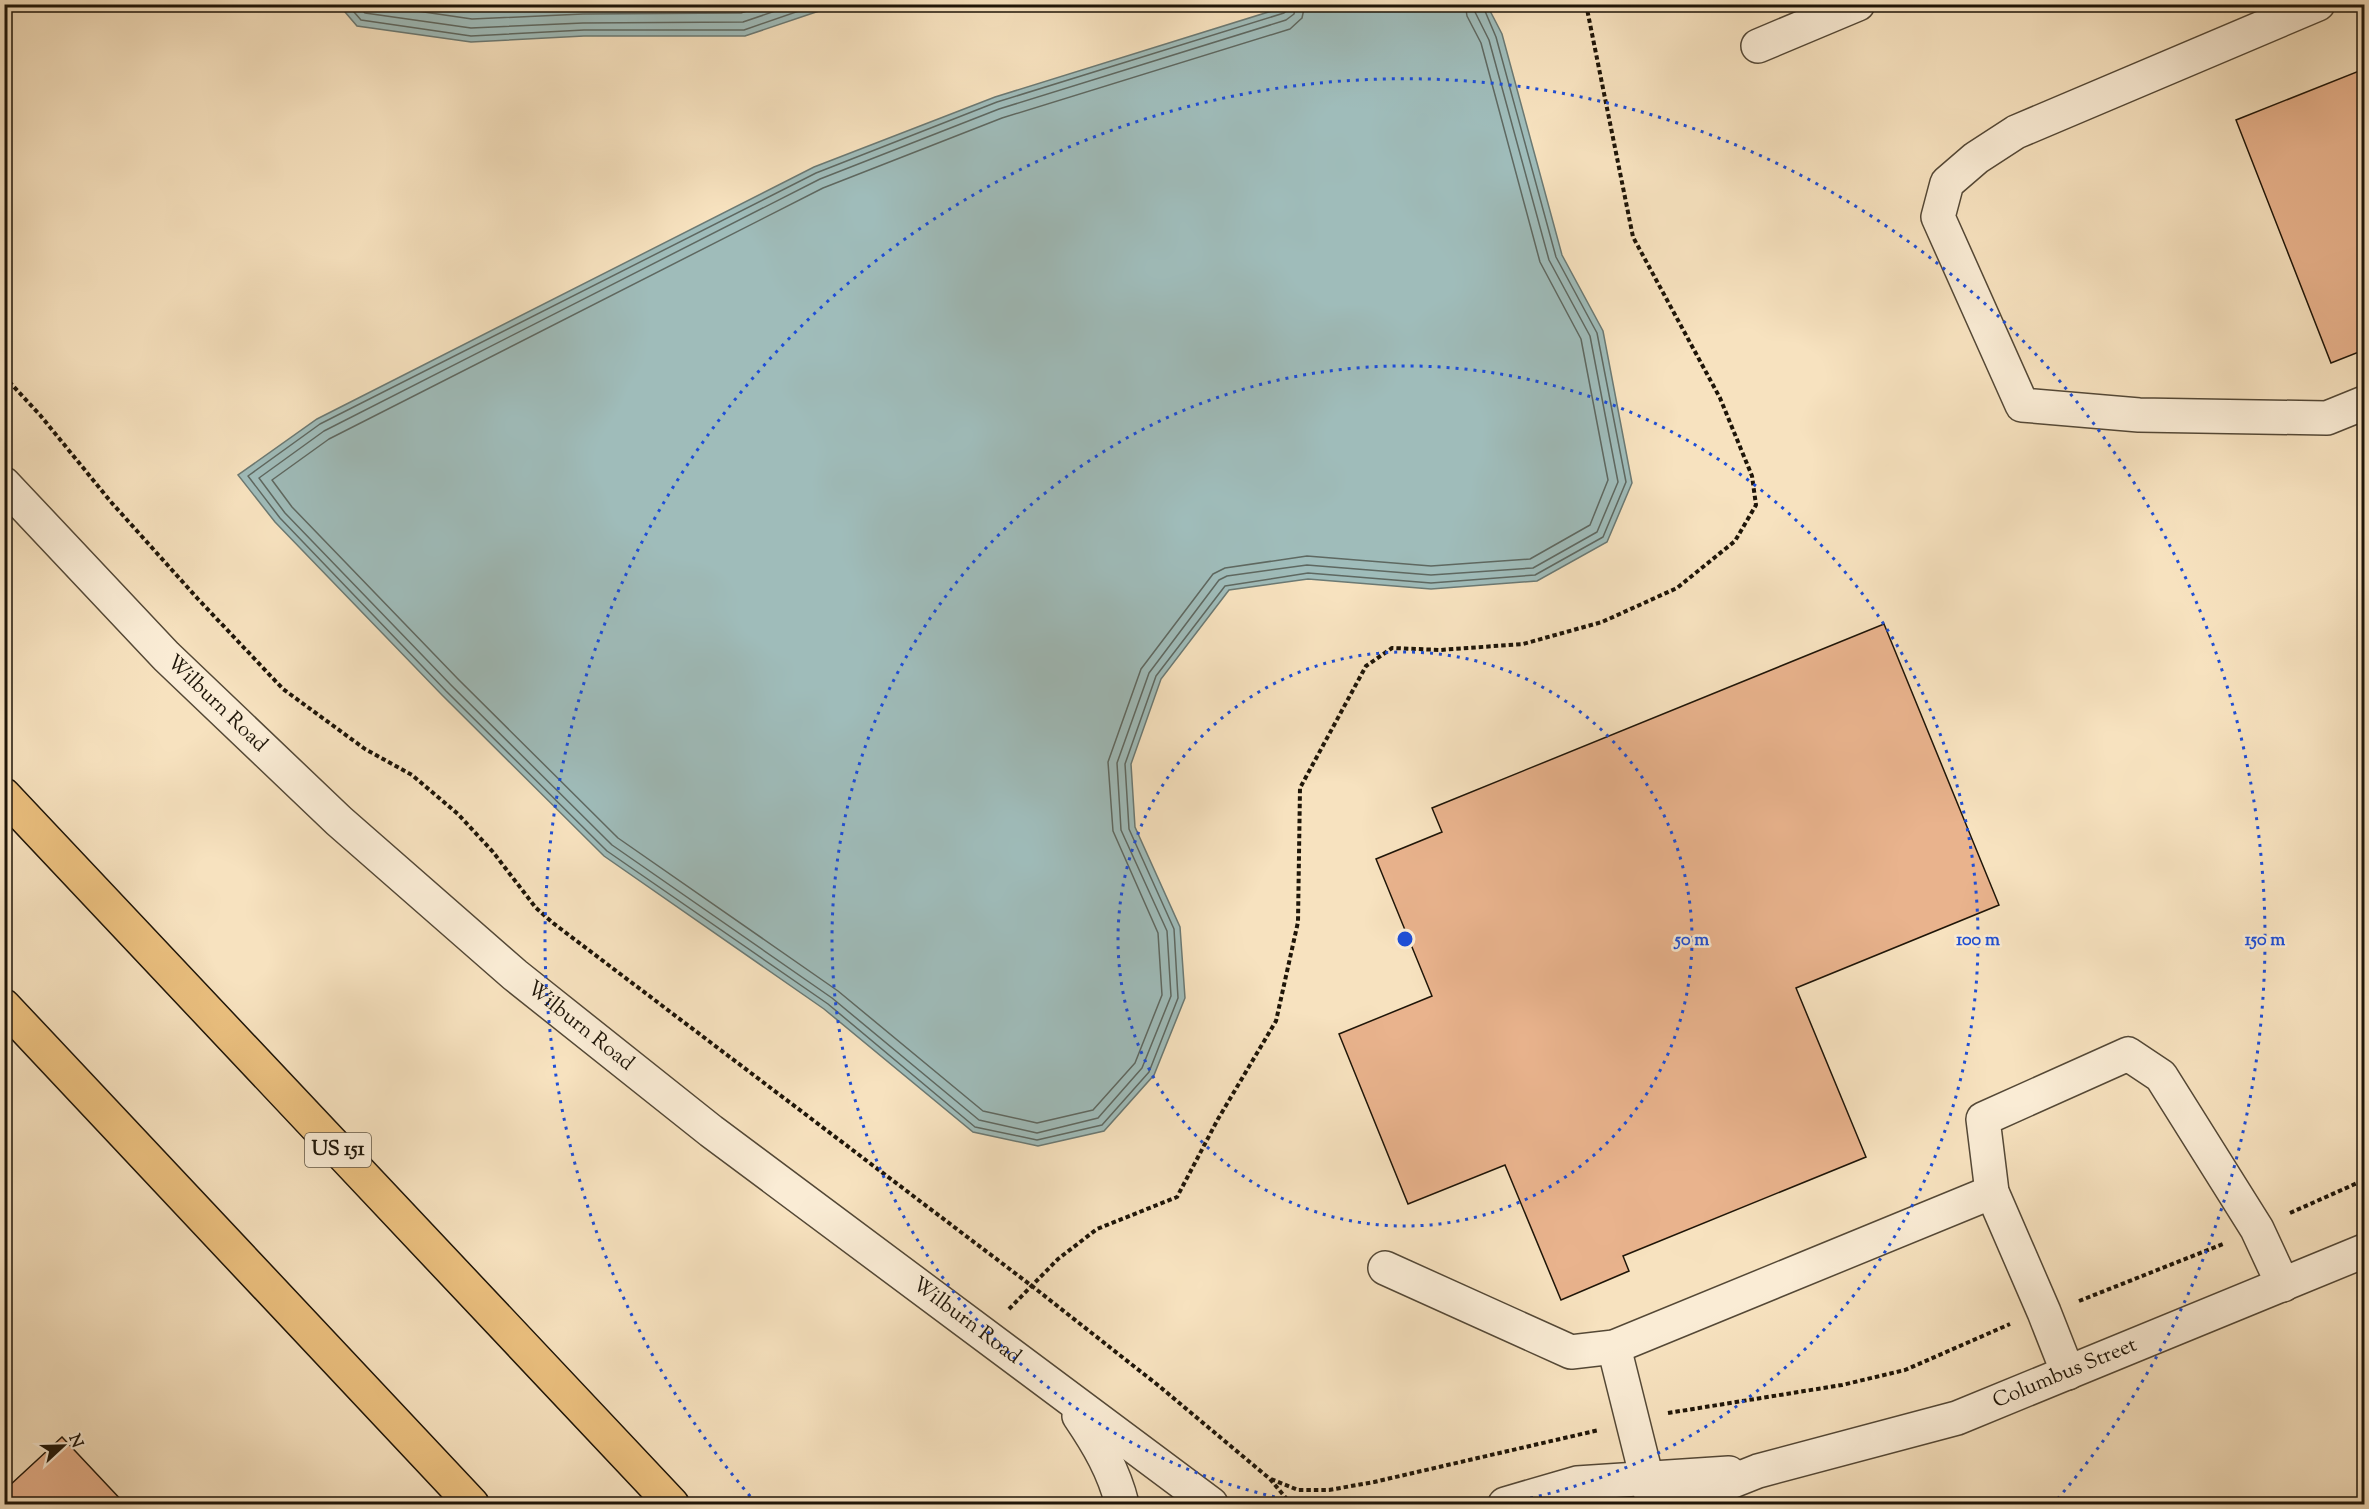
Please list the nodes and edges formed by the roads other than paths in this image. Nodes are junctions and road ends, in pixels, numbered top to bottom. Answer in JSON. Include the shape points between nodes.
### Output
{"nodes":[{"id":1,"x":1858,"y":4,"type":"edge"},
{"id":2,"x":2318,"y":4,"type":"edge"},
{"id":3,"x":1758,"y":46,"type":"dead end"},
{"id":4,"x":2364,"y":403,"type":"edge"},
{"id":5,"x":4,"y":484,"type":"edge"},
{"id":6,"x":4,"y":795,"type":"edge"},
{"id":7,"x":4,"y":1006,"type":"edge"},
{"id":8,"x":1992,"y":1192,"type":"junction"},
{"id":9,"x":2364,"y":1251,"type":"edge"},
{"id":10,"x":1385,"y":1268,"type":"dead end"},
{"id":11,"x":2283,"y":1285,"type":"junction"},
{"id":12,"x":1614,"y":1347,"type":"junction"},
{"id":13,"x":2068,"y":1373,"type":"junction"},
{"id":14,"x":1067,"y":1397,"type":"junction"},
{"id":15,"x":1758,"y":1470,"type":"junction"},
{"id":16,"x":1650,"y":1491,"type":"edge"},
{"id":17,"x":472,"y":1504,"type":"edge"},
{"id":18,"x":672,"y":1504,"type":"edge"},
{"id":19,"x":1122,"y":1504,"type":"edge"},
{"id":20,"x":1211,"y":1504,"type":"edge"},
{"id":21,"x":1504,"y":1504,"type":"edge"},
{"id":22,"x":1675,"y":1504,"type":"edge"}],
"edges":[{"from":1,"to":3,"type":"street"},
{"from":2,"to":4,"type":"street","via":[[2016,132],[1947,183],[1938,217],[2022,405],[2139,415],[2328,418]]},
{"from":5,"to":14,"type":"street","name":"Wilburn Road","via":[[166,656],[339,821],[515,975],[711,1131]]},
{"from":6,"to":18,"type":"highway","number":"US 151"},
{"from":7,"to":17,"type":"highway"},
{"from":8,"to":11,"type":"street","via":[[1983,1119],[2128,1054],[2161,1076],[2257,1229]]},
{"from":8,"to":12,"type":"street"},
{"from":8,"to":13,"type":"street"},
{"from":9,"to":11,"type":"street","name":"Columbus Street"},
{"from":10,"to":12,"type":"street","via":[[1571,1352]]},
{"from":11,"to":13,"type":"street","name":"Columbus Street"},
{"from":12,"to":16,"type":"street"},
{"from":13,"to":15,"type":"street","name":"Columbus Street","via":[[1957,1418]]},
{"from":14,"to":19,"type":"street","via":[[1104,1453]]},
{"from":14,"to":20,"type":"street","name":"Wilburn Road"},
{"from":15,"to":16,"type":"street","name":"Columbus Street"},
{"from":15,"to":22,"type":"street","name":"Columbus Street"},
{"from":16,"to":21,"type":"street","name":"Columbus Street","via":[[1577,1483]]}]}
